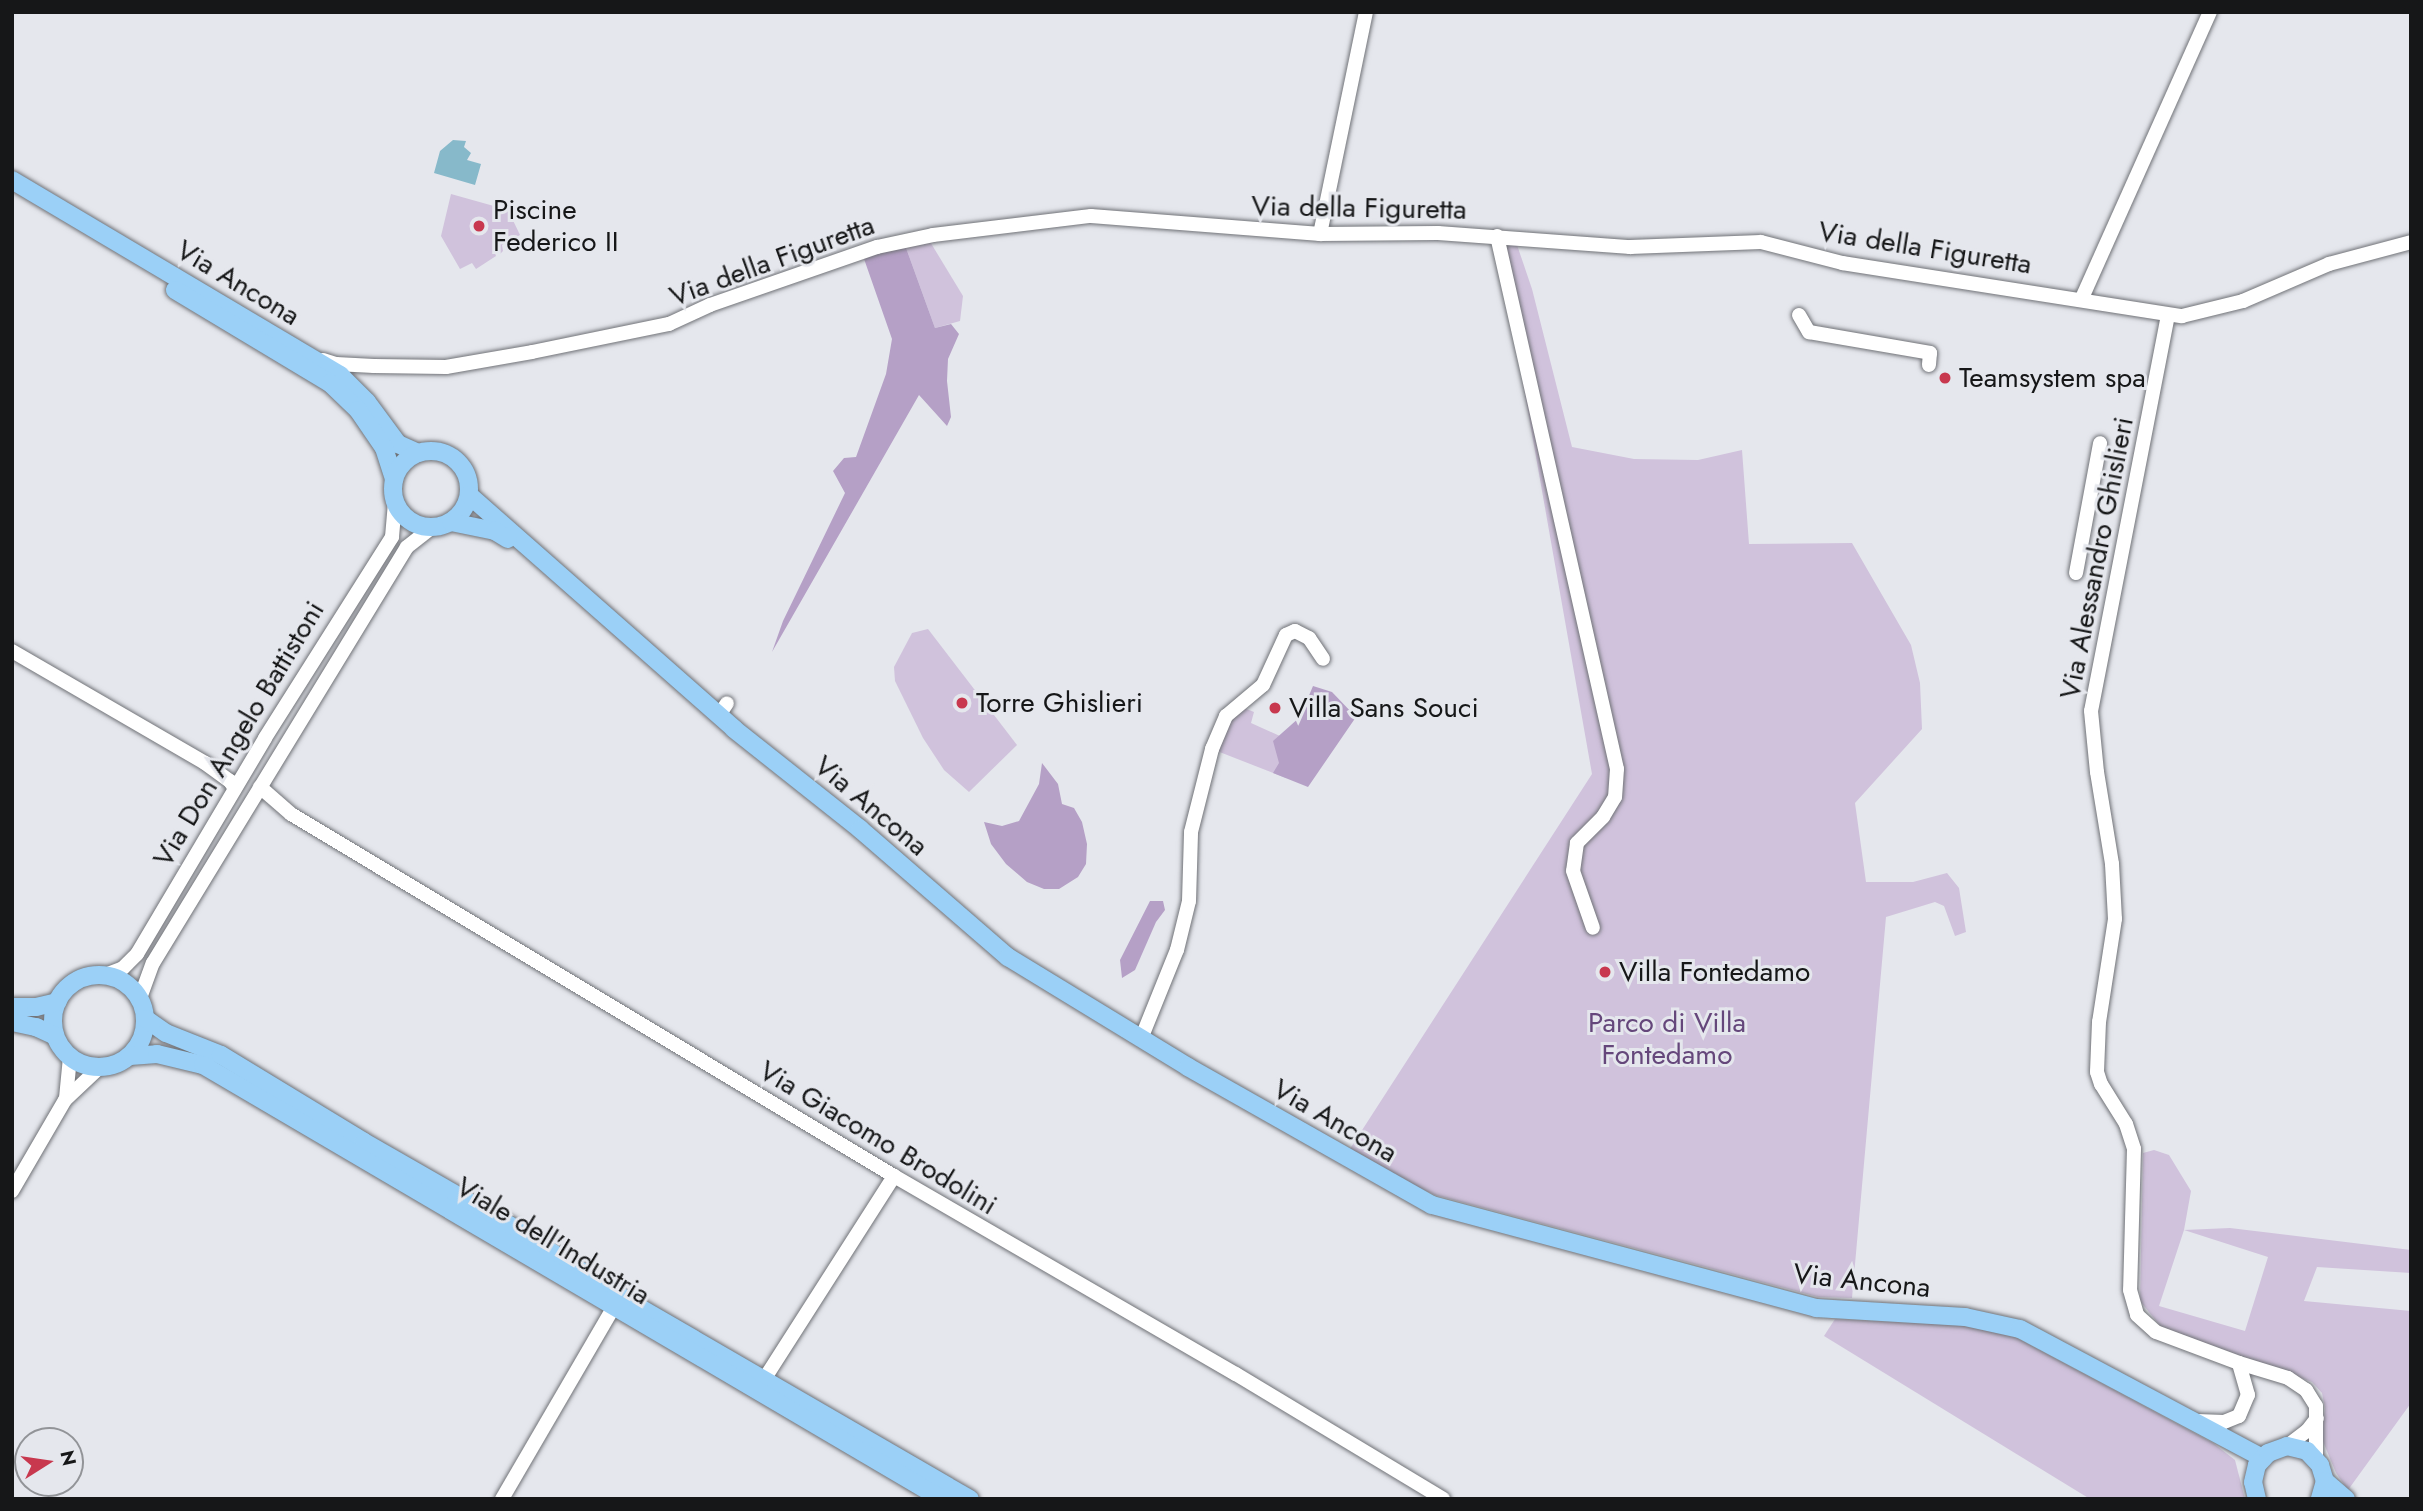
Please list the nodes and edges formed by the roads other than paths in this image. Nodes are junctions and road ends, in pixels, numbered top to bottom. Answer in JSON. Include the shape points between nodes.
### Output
{"nodes":[{"id":1,"x":1366,"y":12,"type":"edge"},
{"id":2,"x":2210,"y":12,"type":"edge"},
{"id":3,"x":12,"y":180,"type":"edge"},
{"id":4,"x":12,"y":193,"type":"edge"},
{"id":5,"x":1320,"y":234,"type":"junction"},
{"id":6,"x":1497,"y":236,"type":"junction"},
{"id":7,"x":2411,"y":242,"type":"edge"},
{"id":8,"x":2082,"y":298,"type":"junction"},
{"id":9,"x":1799,"y":315,"type":"dead end"},
{"id":10,"x":2168,"y":315,"type":"junction"},
{"id":11,"x":308,"y":355,"type":"junction"},
{"id":12,"x":1929,"y":365,"type":"dead end"},
{"id":13,"x":2100,"y":443,"type":"dead end"},
{"id":14,"x":418,"y":453,"type":"junction"},
{"id":15,"x":394,"y":479,"type":"junction"},
{"id":16,"x":469,"y":495,"type":"junction"},
{"id":17,"x":395,"y":504,"type":"junction"},
{"id":18,"x":451,"y":522,"type":"junction"},
{"id":19,"x":431,"y":528,"type":"junction"},
{"id":20,"x":555,"y":570,"type":"junction"},
{"id":21,"x":2077,"y":573,"type":"dead end"},
{"id":22,"x":12,"y":651,"type":"edge"},
{"id":23,"x":1323,"y":659,"type":"dead end"},
{"id":24,"x":238,"y":782,"type":"junction"},
{"id":25,"x":257,"y":793,"type":"junction"},
{"id":26,"x":1593,"y":928,"type":"dead end"},
{"id":27,"x":105,"y":975,"type":"junction"},
{"id":28,"x":140,"y":998,"type":"junction"},
{"id":29,"x":57,"y":1002,"type":"junction"},
{"id":30,"x":12,"y":1007,"type":"edge"},
{"id":31,"x":146,"y":1019,"type":"junction"},
{"id":32,"x":12,"y":1022,"type":"edge"},
{"id":33,"x":55,"y":1036,"type":"junction"},
{"id":34,"x":1141,"y":1038,"type":"junction"},
{"id":35,"x":130,"y":1056,"type":"junction"},
{"id":36,"x":71,"y":1058,"type":"junction"},
{"id":37,"x":99,"y":1068,"type":"junction"},
{"id":38,"x":65,"y":1100,"type":"junction"},
{"id":39,"x":894,"y":1177,"type":"junction"},
{"id":40,"x":12,"y":1191,"type":"edge"},
{"id":41,"x":613,"y":1308,"type":"junction"},
{"id":42,"x":2239,"y":1363,"type":"junction"},
{"id":43,"x":765,"y":1378,"type":"junction"},
{"id":44,"x":2317,"y":1418,"type":"junction"},
{"id":45,"x":2197,"y":1421,"type":"junction"},
{"id":46,"x":2287,"y":1446,"type":"junction"},
{"id":47,"x":2316,"y":1458,"type":"junction"},
{"id":48,"x":2258,"y":1466,"type":"junction"},
{"id":49,"x":2323,"y":1490,"type":"edge"},
{"id":50,"x":1441,"y":1498,"type":"edge"},
{"id":51,"x":502,"y":1499,"type":"edge"},
{"id":52,"x":942,"y":1499,"type":"edge"},
{"id":53,"x":970,"y":1499,"type":"edge"},
{"id":54,"x":2257,"y":1499,"type":"edge"},
{"id":55,"x":2346,"y":1499,"type":"edge"}],
"edges":[{"from":1,"to":5,"type":"street"},
{"from":2,"to":8,"type":"street"},
{"from":3,"to":11,"type":"main road","name":"Via Ancona"},
{"from":4,"to":15,"type":"main road","name":"Via Ancona","via":[[330,383],[358,410],[384,448]]},
{"from":5,"to":6,"type":"street","name":"Via della Figuretta"},
{"from":5,"to":11,"type":"street","name":"Via della Figuretta","via":[[1104,217],[1034,222],[877,247],[710,305],[669,324],[532,352],[446,367],[336,364]]},
{"from":6,"to":8,"type":"street","name":"Via della Figuretta","via":[[1630,247],[1761,242],[1842,263]]},
{"from":6,"to":26,"type":"street","via":[[1617,769],[1615,797],[1577,843],[1573,871]]},
{"from":7,"to":10,"type":"street","name":"Via della Figuretta","via":[[2329,264],[2243,301],[2182,316]]},
{"from":8,"to":10,"type":"street","name":"Via della Figuretta"},
{"from":9,"to":12,"type":"street","via":[[1809,332],[1930,353]]},
{"from":10,"to":42,"type":"street","name":"Via Alessandro Ghislieri","via":[[2091,711],[2115,919],[2099,1022],[2098,1072],[2134,1149],[2130,1290],[2137,1315],[2156,1332]]},
{"from":11,"to":14,"type":"main road","name":"Via Ancona","via":[[340,374],[398,444]]},
{"from":13,"to":21,"type":"street"},
{"from":14,"to":15,"type":"main road","via":[[403,463]]},
{"from":14,"to":16,"type":"main road","name":"Via Ancona","via":[[436,451],[453,457],[464,470]]},
{"from":15,"to":17,"type":"main road","name":"Via Ancona"},
{"from":16,"to":18,"type":"main road"},
{"from":16,"to":20,"type":"main road","name":"Via Ancona"},
{"from":17,"to":19,"type":"main road","via":[[410,521]]},
{"from":17,"to":24,"type":"street","name":"Via Don Angelo Battistoni","via":[[392,537]]},
{"from":18,"to":19,"type":"main road","name":"Via Ancona"},
{"from":18,"to":20,"type":"main road","name":"Via Ancona","via":[[495,531]]},
{"from":19,"to":25,"type":"street","name":"Via Don Angelo Battistoni","via":[[407,547]]},
{"from":20,"to":34,"type":"main road","name":"Via Ancona","via":[[1008,957]]},
{"from":22,"to":24,"type":"street"},
{"from":23,"to":34,"type":"street","via":[[1309,638],[1295,631],[1286,635],[1263,685],[1226,716],[1212,749],[1191,832],[1189,901],[1177,950]]},
{"from":24,"to":27,"type":"street","name":"Via Don Angelo Battistoni","via":[[137,954],[123,968]]},
{"from":25,"to":28,"type":"street","name":"Via Don Angelo Battistoni","via":[[153,963]]},
{"from":25,"to":39,"type":"street","name":"Via Giacomo Brodolini"},
{"from":27,"to":28,"type":"main road","via":[[125,982]]},
{"from":27,"to":29,"type":"main road","name":"Via Don Angelo Battistoni","via":[[76,980]]},
{"from":28,"to":31,"type":"main road"},
{"from":29,"to":30,"type":"main road"},
{"from":29,"to":33,"type":"main road"},
{"from":31,"to":35,"type":"main road","via":[[145,1033]]},
{"from":31,"to":43,"type":"main road","name":"Viale dell'Industria","via":[[166,1033],[221,1055],[628,1301]]},
{"from":32,"to":33,"type":"main road"},
{"from":33,"to":36,"type":"main road"},
{"from":34,"to":45,"type":"main road","name":"Via Ancona","via":[[1432,1205],[1816,1308],[1965,1317],[2020,1329]]},
{"from":35,"to":37,"type":"main road"},
{"from":35,"to":41,"type":"main road","name":"Viale dell'Industria","via":[[157,1054],[203,1065]]},
{"from":36,"to":37,"type":"main road"},
{"from":36,"to":38,"type":"street"},
{"from":37,"to":38,"type":"street"},
{"from":38,"to":40,"type":"street"},
{"from":39,"to":43,"type":"street"},
{"from":39,"to":50,"type":"street","name":"Via Giacomo Brodolini"},
{"from":41,"to":51,"type":"street"},
{"from":41,"to":52,"type":"main road","name":"Viale dell'Industria"},
{"from":42,"to":44,"type":"street","name":"Via Alessandro Ghislieri","via":[[2288,1378],[2306,1390],[2316,1405]]},
{"from":42,"to":45,"type":"street","via":[[2248,1395],[2239,1416],[2224,1422]]},
{"from":43,"to":53,"type":"main road","name":"Viale dell'Industria"},
{"from":44,"to":46,"type":"street"},
{"from":44,"to":47,"type":"street","name":"Via Alessandro Ghislieri"},
{"from":45,"to":48,"type":"main road","name":"Via Ancona"},
{"from":46,"to":47,"type":"main road"},
{"from":46,"to":48,"type":"main road","via":[[2273,1450]]},
{"from":47,"to":49,"type":"main road"},
{"from":48,"to":54,"type":"main road"},
{"from":49,"to":55,"type":"main road"}]}
